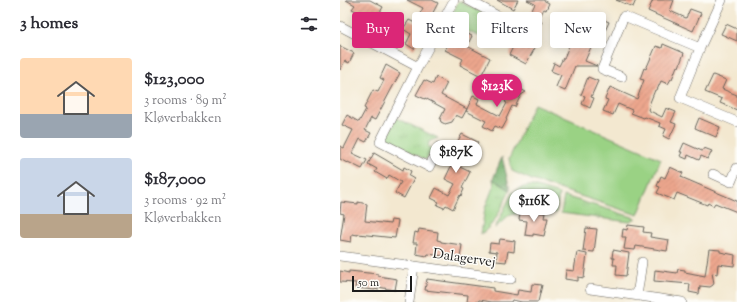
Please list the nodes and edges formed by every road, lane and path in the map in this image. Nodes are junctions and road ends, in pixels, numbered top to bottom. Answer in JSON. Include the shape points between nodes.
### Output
{"nodes":[{"id":1,"x":454,"y":0,"type":"edge"},
{"id":2,"x":468,"y":0,"type":"edge"},
{"id":3,"x":722,"y":0,"type":"edge"},
{"id":4,"x":490,"y":12,"type":"edge"},
{"id":5,"x":340,"y":26,"type":"edge"},
{"id":6,"x":700,"y":48,"type":"junction"},
{"id":7,"x":418,"y":67,"type":"junction"},
{"id":8,"x":622,"y":77,"type":"dead end"},
{"id":9,"x":737,"y":122,"type":"edge"},
{"id":10,"x":439,"y":147,"type":"dead end"},
{"id":11,"x":737,"y":168,"type":"edge"},
{"id":12,"x":713,"y":174,"type":"dead end"},
{"id":13,"x":340,"y":256,"type":"edge"},
{"id":14,"x":642,"y":262,"type":"dead end"},
{"id":15,"x":414,"y":266,"type":"junction"},
{"id":16,"x":510,"y":279,"type":"dead end"},
{"id":17,"x":590,"y":289,"type":"dead end"},
{"id":18,"x":637,"y":296,"type":"junction"},
{"id":19,"x":409,"y":302,"type":"edge"},
{"id":20,"x":677,"y":302,"type":"edge"}],
"edges":[{"from":1,"to":7,"type":"street"},
{"from":2,"to":4,"type":"street"},
{"from":3,"to":6,"type":"street"},
{"from":5,"to":7,"type":"street"},
{"from":6,"to":8,"type":"street","via":[[624,16],[602,69]]},
{"from":6,"to":9,"type":"street","via":[[680,98]]},
{"from":7,"to":10,"type":"street","via":[[380,142],[429,167]]},
{"from":11,"to":12,"type":"street","via":[[731,182]]},
{"from":13,"to":15,"type":"street","name":"Dalagervej"},
{"from":14,"to":18,"type":"street"},
{"from":15,"to":16,"type":"street","name":"Dalagervej"},
{"from":15,"to":19,"type":"street","name":"Dalagervej"},
{"from":17,"to":18,"type":"street"},
{"from":18,"to":20,"type":"street"}]}
